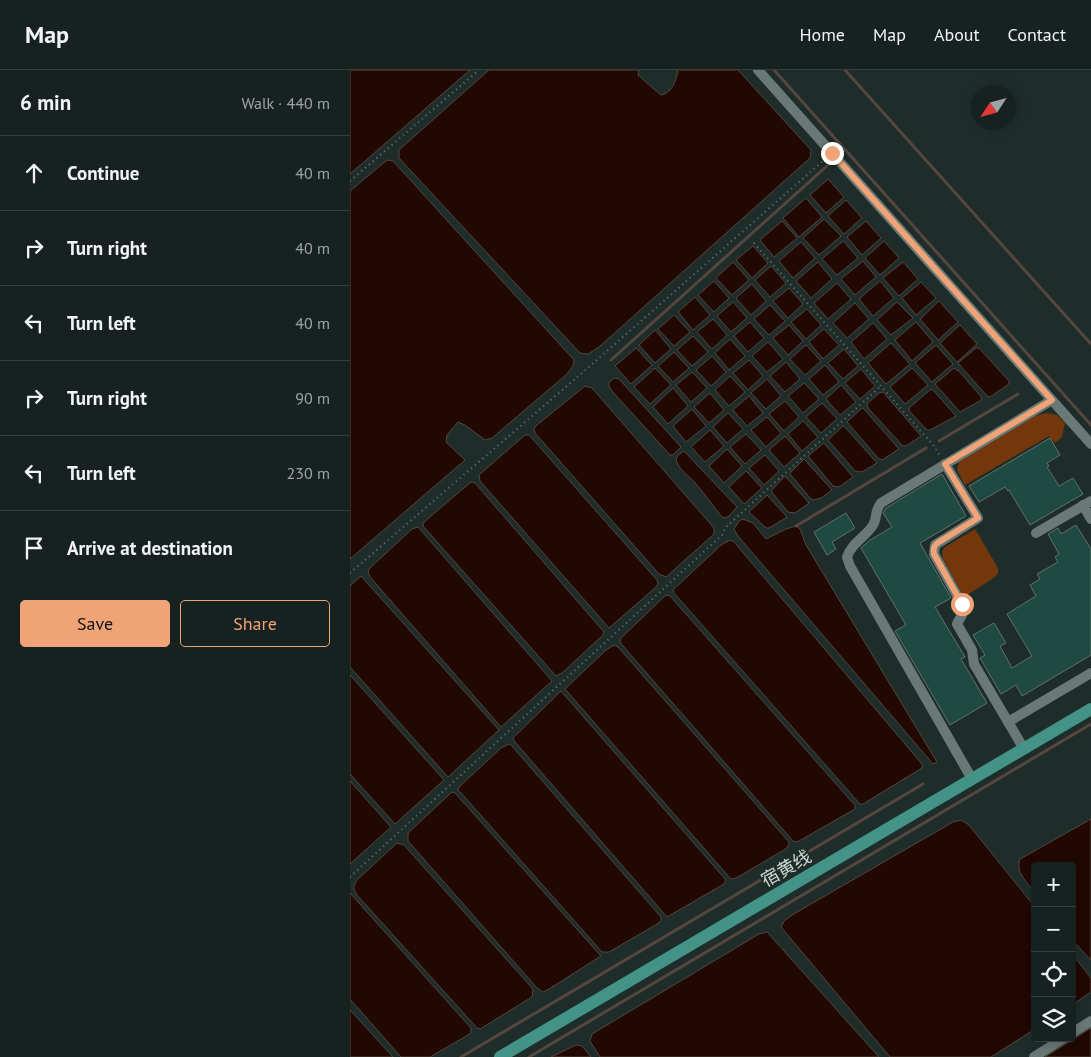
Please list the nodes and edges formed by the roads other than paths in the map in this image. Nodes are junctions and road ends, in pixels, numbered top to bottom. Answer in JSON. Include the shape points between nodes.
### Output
{"nodes":[{"id":1,"x":758,"y":70,"type":"edge"},
{"id":2,"x":1052,"y":400,"type":"junction"},
{"id":3,"x":1091,"y":444,"type":"edge"},
{"id":4,"x":945,"y":464,"type":"junction"},
{"id":5,"x":1087,"y":503,"type":"edge"},
{"id":6,"x":1091,"y":519,"type":"edge"},
{"id":7,"x":1036,"y":533,"type":"dead end"},
{"id":8,"x":1091,"y":673,"type":"edge"},
{"id":9,"x":1091,"y":709,"type":"edge"},
{"id":10,"x":1008,"y":722,"type":"junction"},
{"id":11,"x":1024,"y":749,"type":"junction"},
{"id":12,"x":972,"y":779,"type":"junction"},
{"id":13,"x":1091,"y":1021,"type":"edge"},
{"id":14,"x":1076,"y":1030,"type":"edge"},
{"id":15,"x":1058,"y":1042,"type":"edge"},
{"id":16,"x":500,"y":1057,"type":"edge"},
{"id":17,"x":1034,"y":1057,"type":"edge"}],
"edges":[{"from":1,"to":2,"type":"street"},
{"from":2,"to":3,"type":"street"},
{"from":2,"to":4,"type":"street"},
{"from":4,"to":10,"type":"street","via":[[978,518],[935,545],[934,554],[964,608],[957,624],[972,650],[974,664]]},
{"from":4,"to":12,"type":"street","via":[[881,503],[876,508],[872,526],[856,541],[847,557]]},
{"from":5,"to":6,"type":"street"},
{"from":5,"to":7,"type":"street"},
{"from":8,"to":10,"type":"street"},
{"from":9,"to":11,"type":"main road","name":"宿黄线"},
{"from":10,"to":11,"type":"street"},
{"from":11,"to":12,"type":"main road","name":"宿黄线"},
{"from":12,"to":16,"type":"main road","name":"宿黄线"},
{"from":13,"to":14,"type":"street"},
{"from":15,"to":17,"type":"street"}]}
